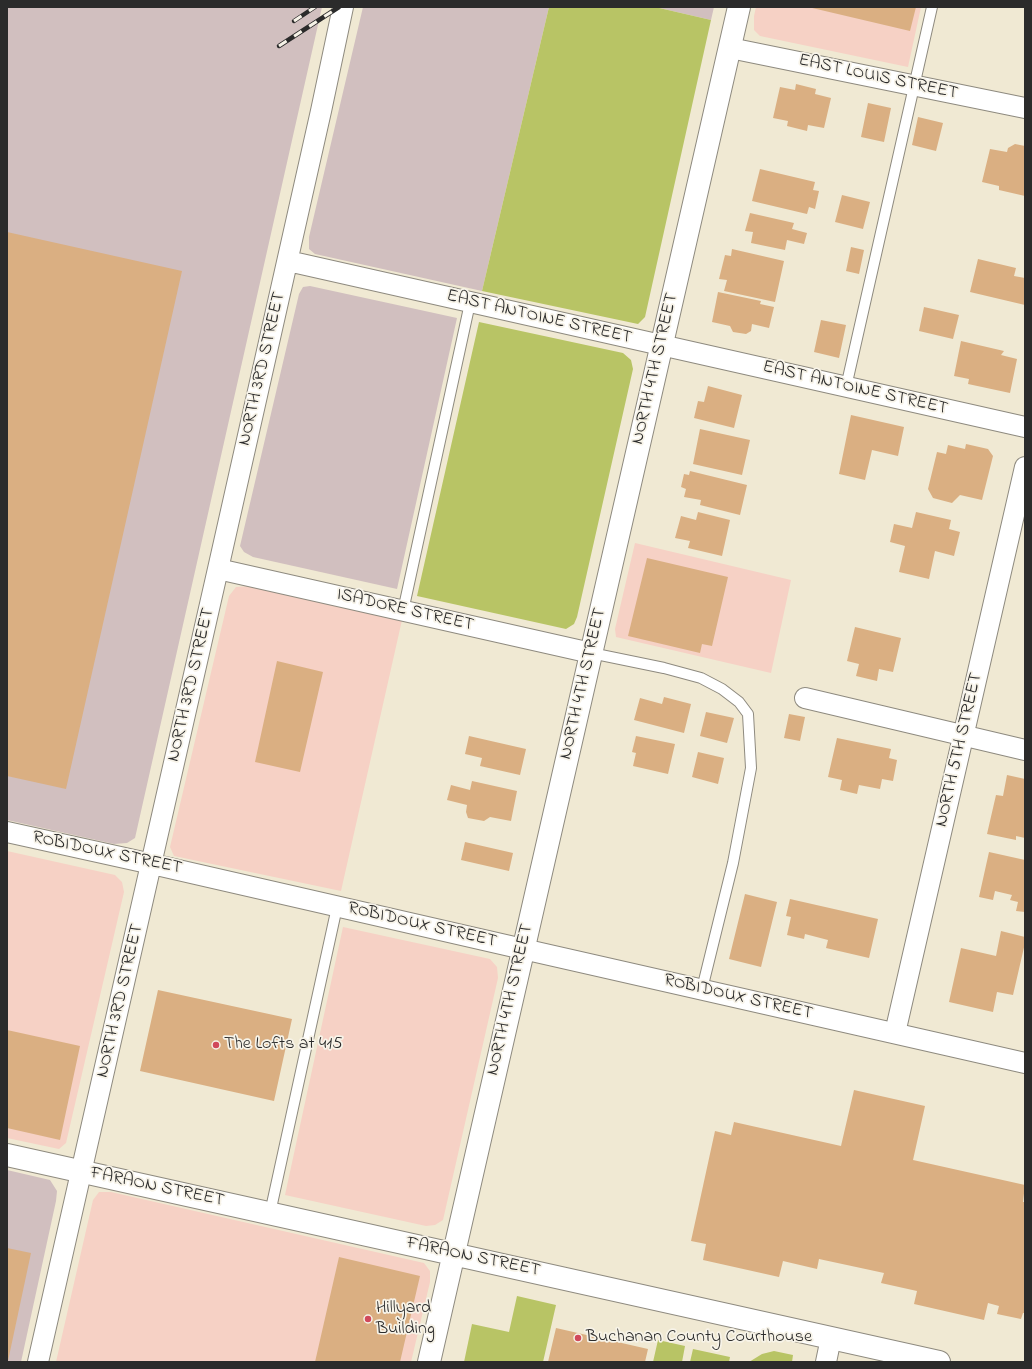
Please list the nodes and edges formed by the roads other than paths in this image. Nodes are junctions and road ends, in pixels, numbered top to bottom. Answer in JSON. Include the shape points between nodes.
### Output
{"nodes":[{"id":1,"x":343,"y":7,"type":"edge"},
{"id":2,"x":740,"y":7,"type":"edge"},
{"id":3,"x":932,"y":7,"type":"edge"},
{"id":4,"x":730,"y":48,"type":"junction"},
{"id":5,"x":915,"y":86,"type":"junction"},
{"id":6,"x":1025,"y":108,"type":"edge"},
{"id":7,"x":288,"y":261,"type":"junction"},
{"id":8,"x":470,"y":303,"type":"junction"},
{"id":9,"x":662,"y":346,"type":"junction"},
{"id":10,"x":846,"y":387,"type":"junction"},
{"id":11,"x":1025,"y":427,"type":"edge"},
{"id":12,"x":1025,"y":467,"type":"edge"},
{"id":13,"x":218,"y":569,"type":"junction"},
{"id":14,"x":404,"y":611,"type":"junction"},
{"id":15,"x":591,"y":653,"type":"junction"},
{"id":16,"x":804,"y":698,"type":"dead end"},
{"id":17,"x":964,"y":735,"type":"junction"},
{"id":18,"x":1025,"y":750,"type":"edge"},
{"id":19,"x":7,"y":832,"type":"edge"},
{"id":20,"x":152,"y":864,"type":"junction"},
{"id":21,"x":337,"y":906,"type":"junction"},
{"id":22,"x":523,"y":949,"type":"junction"},
{"id":23,"x":702,"y":989,"type":"junction"},
{"id":24,"x":895,"y":1033,"type":"junction"},
{"id":25,"x":1025,"y":1063,"type":"edge"},
{"id":26,"x":7,"y":1155,"type":"edge"},
{"id":27,"x":82,"y":1172,"type":"junction"},
{"id":28,"x":270,"y":1213,"type":"junction"},
{"id":29,"x":454,"y":1254,"type":"junction"},
{"id":30,"x":831,"y":1338,"type":"junction"},
{"id":31,"x":38,"y":1362,"type":"edge"},
{"id":32,"x":428,"y":1362,"type":"edge"},
{"id":33,"x":826,"y":1362,"type":"edge"},
{"id":34,"x":939,"y":1362,"type":"edge"}],
"edges":[{"from":1,"to":7,"type":"street","name":"NORTH 3RD STREET"},
{"from":2,"to":4,"type":"street","name":"NORTH 4TH STREET"},
{"from":3,"to":5,"type":"lane"},
{"from":4,"to":5,"type":"street","name":"EAST LOUIS STREET"},
{"from":4,"to":9,"type":"street","name":"NORTH 4TH STREET"},
{"from":5,"to":6,"type":"street","name":"EAST LOUIS STREET"},
{"from":5,"to":10,"type":"lane"},
{"from":7,"to":8,"type":"street","name":"EAST ANTOINE STREET"},
{"from":7,"to":13,"type":"street","name":"NORTH 3RD STREET"},
{"from":8,"to":9,"type":"street","name":"EAST ANTOINE STREET"},
{"from":8,"to":14,"type":"lane"},
{"from":9,"to":10,"type":"street","name":"EAST ANTOINE STREET"},
{"from":9,"to":15,"type":"street","name":"NORTH 4TH STREET"},
{"from":10,"to":11,"type":"street","name":"EAST ANTOINE STREET"},
{"from":12,"to":17,"type":"street","name":"NORTH 5TH STREET"},
{"from":13,"to":14,"type":"street","name":"ISADORE STREET"},
{"from":13,"to":20,"type":"street","name":"NORTH 3RD STREET"},
{"from":14,"to":15,"type":"street","name":"ISADORE STREET"},
{"from":15,"to":22,"type":"street","name":"NORTH 4TH STREET"},
{"from":15,"to":23,"type":"lane","via":[[701,678],[739,702],[748,714],[751,768],[733,863]]},
{"from":16,"to":17,"type":"street"},
{"from":17,"to":18,"type":"street"},
{"from":17,"to":24,"type":"street","name":"NORTH 5TH STREET"},
{"from":19,"to":20,"type":"street","name":"ROBIDOUX STREET"},
{"from":20,"to":21,"type":"street","name":"ROBIDOUX STREET"},
{"from":20,"to":27,"type":"street","name":"NORTH 3RD STREET"},
{"from":21,"to":22,"type":"street","name":"ROBIDOUX STREET"},
{"from":21,"to":28,"type":"lane"},
{"from":22,"to":23,"type":"street","name":"ROBIDOUX STREET"},
{"from":22,"to":29,"type":"street","name":"NORTH 4TH STREET"},
{"from":23,"to":24,"type":"street","name":"ROBIDOUX STREET"},
{"from":24,"to":25,"type":"street","name":"ROBIDOUX STREET"},
{"from":26,"to":27,"type":"street","name":"FARAON STREET"},
{"from":27,"to":28,"type":"street","name":"FARAON STREET"},
{"from":27,"to":31,"type":"street","name":"NORTH 3RD STREET"},
{"from":28,"to":29,"type":"street","name":"FARAON STREET"},
{"from":29,"to":30,"type":"street","name":"FARAON STREET"},
{"from":29,"to":32,"type":"street","name":"NORTH 4TH STREET"},
{"from":30,"to":33,"type":"street"},
{"from":30,"to":34,"type":"street","name":"FARAON STREET"}]}
